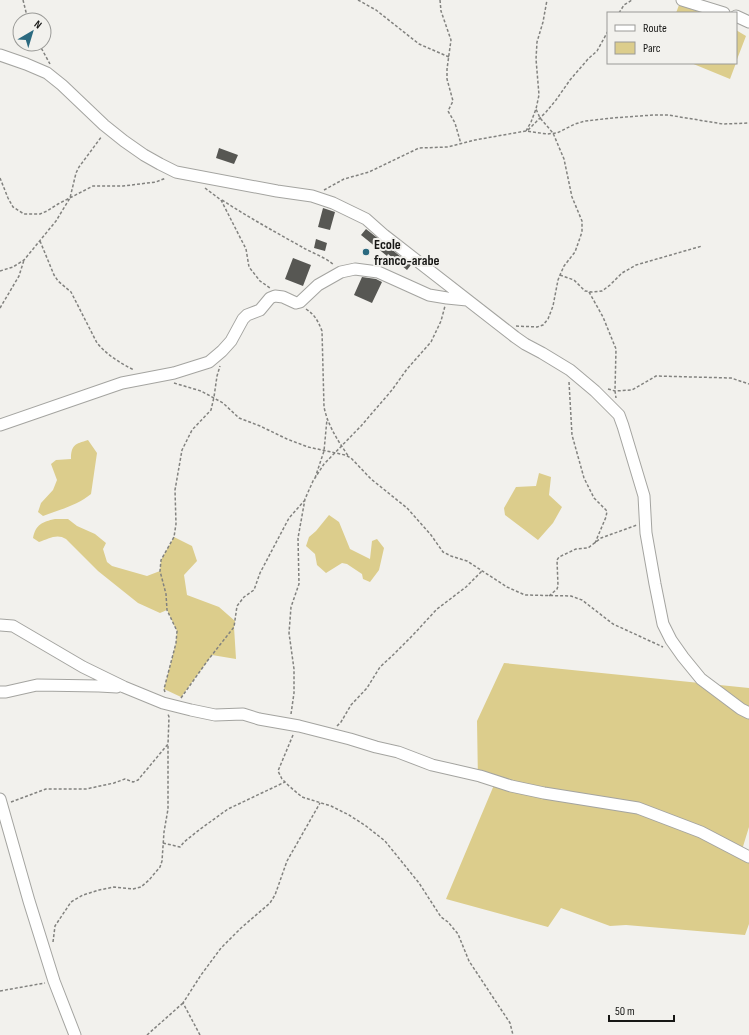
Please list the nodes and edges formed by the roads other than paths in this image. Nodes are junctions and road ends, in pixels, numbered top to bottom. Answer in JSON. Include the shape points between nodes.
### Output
{"nodes":[{"id":1,"x":682,"y":0,"type":"edge"},
{"id":2,"x":721,"y":12,"type":"edge"},
{"id":3,"x":737,"y":16,"type":"edge"},
{"id":4,"x":749,"y":22,"type":"edge"},
{"id":5,"x":0,"y":55,"type":"edge"},
{"id":6,"x":468,"y":300,"type":"junction"},
{"id":7,"x":0,"y":426,"type":"edge"},
{"id":8,"x":0,"y":625,"type":"edge"},
{"id":9,"x":124,"y":687,"type":"junction"},
{"id":10,"x":0,"y":692,"type":"edge"},
{"id":11,"x":749,"y":713,"type":"edge"},
{"id":12,"x":1,"y":802,"type":"edge"},
{"id":13,"x":749,"y":857,"type":"edge"},
{"id":14,"x":76,"y":1035,"type":"edge"}],
"edges":[{"from":1,"to":2,"type":"street"},
{"from":3,"to":4,"type":"street"},
{"from":5,"to":6,"type":"street","via":[[47,73],[108,128],[144,154],[176,172],[312,196],[366,219]]},
{"from":6,"to":7,"type":"street","via":[[429,295],[378,272],[355,269],[341,272],[318,285],[300,302],[296,303],[283,297],[270,298],[260,310],[243,319],[230,341],[208,362],[174,373],[122,383]]},
{"from":6,"to":11,"type":"street","via":[[525,344],[570,370],[619,415],[644,496],[645,521],[663,624],[683,657],[702,679]]},
{"from":8,"to":9,"type":"street","via":[[13,626],[83,667]]},
{"from":9,"to":10,"type":"street","via":[[37,686]]},
{"from":9,"to":13,"type":"street","via":[[170,705],[215,715],[243,714],[350,738],[398,752],[432,766],[480,776],[511,786],[638,808],[701,832]]},
{"from":12,"to":14,"type":"street","via":[[54,981]]}]}
